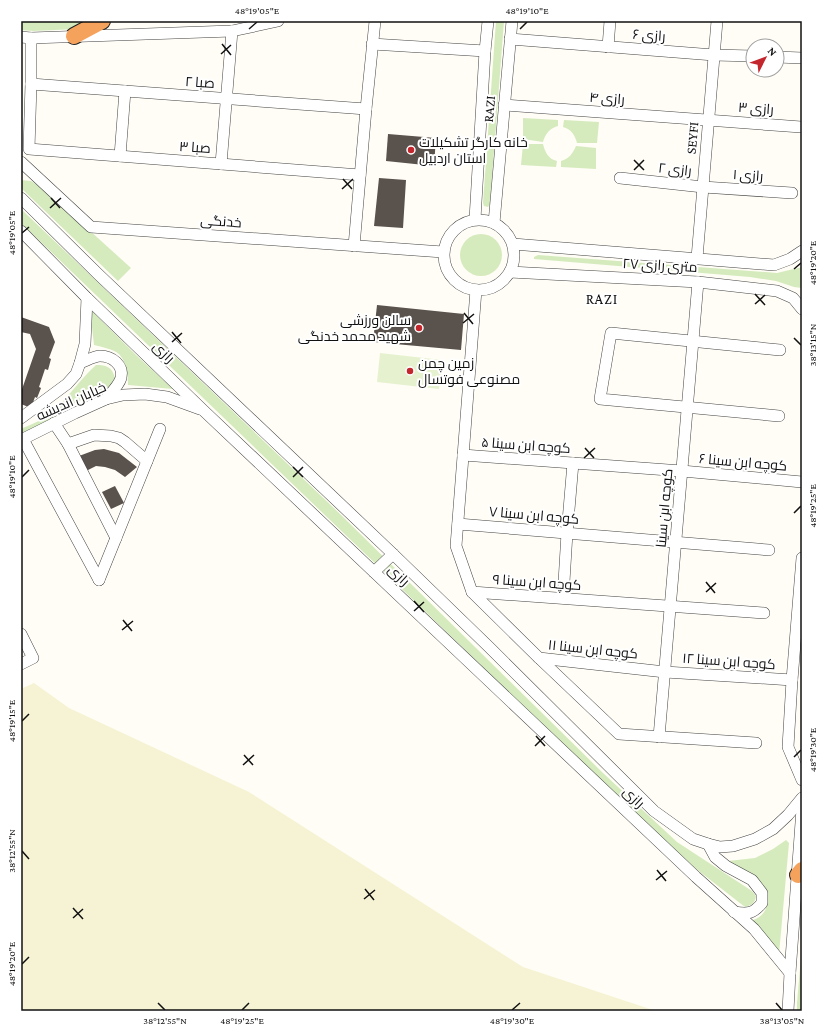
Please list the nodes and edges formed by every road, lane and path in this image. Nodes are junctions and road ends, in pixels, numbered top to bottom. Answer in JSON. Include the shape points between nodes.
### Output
{"nodes":[{"id":1,"x":102,"y":21,"type":"edge"},
{"id":2,"x":278,"y":21,"type":"edge"},
{"id":3,"x":375,"y":21,"type":"edge"},
{"id":4,"x":488,"y":21,"type":"edge"},
{"id":5,"x":512,"y":21,"type":"edge"},
{"id":6,"x":610,"y":21,"type":"edge"},
{"id":7,"x":716,"y":21,"type":"edge"},
{"id":8,"x":232,"y":31,"type":"junction"},
{"id":9,"x":74,"y":36,"type":"junction"},
{"id":10,"x":26,"y":38,"type":"edge"},
{"id":11,"x":510,"y":40,"type":"junction"},
{"id":12,"x":372,"y":44,"type":"junction"},
{"id":13,"x":608,"y":47,"type":"junction"},
{"id":14,"x":485,"y":52,"type":"junction"},
{"id":15,"x":714,"y":55,"type":"junction"},
{"id":16,"x":745,"y":56,"type":"edge"},
{"id":17,"x":785,"y":57,"type":"edge"},
{"id":18,"x":802,"y":58,"type":"edge"},
{"id":19,"x":31,"y":84,"type":"junction"},
{"id":20,"x":125,"y":91,"type":"junction"},
{"id":21,"x":226,"y":99,"type":"junction"},
{"id":22,"x":504,"y":106,"type":"junction"},
{"id":23,"x":366,"y":109,"type":"junction"},
{"id":24,"x":708,"y":120,"type":"junction"},
{"id":25,"x":801,"y":127,"type":"dead end"},
{"id":26,"x":120,"y":156,"type":"junction"},
{"id":27,"x":21,"y":162,"type":"edge"},
{"id":28,"x":222,"y":164,"type":"junction"},
{"id":29,"x":21,"y":173,"type":"edge"},
{"id":30,"x":360,"y":175,"type":"junction"},
{"id":31,"x":38,"y":178,"type":"junction"},
{"id":32,"x":620,"y":178,"type":"dead end"},
{"id":33,"x":702,"y":187,"type":"junction"},
{"id":34,"x":792,"y":193,"type":"dead end"},
{"id":35,"x":21,"y":198,"type":"edge"},
{"id":36,"x":475,"y":219,"type":"junction"},
{"id":37,"x":494,"y":223,"type":"junction"},
{"id":38,"x":21,"y":231,"type":"edge"},
{"id":39,"x":513,"y":244,"type":"junction"},
{"id":40,"x":354,"y":246,"type":"junction"},
{"id":41,"x":443,"y":252,"type":"junction"},
{"id":42,"x":800,"y":254,"type":"edge"},
{"id":43,"x":697,"y":258,"type":"junction"},
{"id":44,"x":510,"y":272,"type":"junction"},
{"id":45,"x":698,"y":282,"type":"junction"},
{"id":46,"x":476,"y":290,"type":"junction"},
{"id":47,"x":798,"y":297,"type":"edge"},
{"id":48,"x":87,"y":298,"type":"junction"},
{"id":49,"x":802,"y":310,"type":"edge"},
{"id":50,"x":693,"y":341,"type":"junction"},
{"id":51,"x":780,"y":350,"type":"dead end"},
{"id":52,"x":80,"y":363,"type":"junction"},
{"id":53,"x":106,"y":398,"type":"junction"},
{"id":54,"x":688,"y":407,"type":"junction"},
{"id":55,"x":204,"y":411,"type":"junction"},
{"id":56,"x":779,"y":416,"type":"dead end"},
{"id":57,"x":21,"y":418,"type":"edge"},
{"id":58,"x":54,"y":423,"type":"junction"},
{"id":59,"x":160,"y":429,"type":"dead end"},
{"id":60,"x":22,"y":440,"type":"edge"},
{"id":61,"x":68,"y":444,"type":"junction"},
{"id":62,"x":463,"y":456,"type":"junction"},
{"id":63,"x":147,"y":461,"type":"junction"},
{"id":64,"x":573,"y":464,"type":"junction"},
{"id":65,"x":682,"y":472,"type":"junction"},
{"id":66,"x":802,"y":482,"type":"edge"},
{"id":67,"x":458,"y":524,"type":"junction"},
{"id":68,"x":567,"y":533,"type":"junction"},
{"id":69,"x":116,"y":538,"type":"junction"},
{"id":70,"x":676,"y":542,"type":"junction"},
{"id":71,"x":769,"y":550,"type":"dead end"},
{"id":72,"x":393,"y":554,"type":"junction"},
{"id":73,"x":802,"y":558,"type":"edge"},
{"id":74,"x":374,"y":572,"type":"junction"},
{"id":75,"x":472,"y":592,"type":"junction"},
{"id":76,"x":564,"y":598,"type":"junction"},
{"id":77,"x":670,"y":606,"type":"junction"},
{"id":78,"x":764,"y":613,"type":"dead end"},
{"id":79,"x":21,"y":634,"type":"edge"},
{"id":80,"x":539,"y":658,"type":"junction"},
{"id":81,"x":21,"y":664,"type":"edge"},
{"id":82,"x":665,"y":672,"type":"junction"},
{"id":83,"x":792,"y":680,"type":"junction"},
{"id":84,"x":659,"y":737,"type":"junction"},
{"id":85,"x":756,"y":743,"type":"dead end"},
{"id":86,"x":802,"y":780,"type":"edge"},
{"id":87,"x":802,"y":798,"type":"edge"},
{"id":88,"x":802,"y":809,"type":"edge"},
{"id":89,"x":708,"y":844,"type":"junction"},
{"id":90,"x":800,"y":873,"type":"edge"},
{"id":91,"x":734,"y":912,"type":"junction"},
{"id":92,"x":790,"y":973,"type":"junction"},
{"id":93,"x":788,"y":1011,"type":"edge"}],
"edges":[{"from":1,"to":9,"type":"highway"},
{"from":2,"to":8,"type":"street"},
{"from":3,"to":12,"type":"street"},
{"from":4,"to":14,"type":"street","name":"RAZI"},
{"from":5,"to":11,"type":"street","name":"RAZI"},
{"from":6,"to":13,"type":"street"},
{"from":7,"to":15,"type":"street","name":"SEYFI"},
{"from":8,"to":9,"type":"street"},
{"from":8,"to":21,"type":"street"},
{"from":9,"to":10,"type":"street"},
{"from":10,"to":19,"type":"street"},
{"from":11,"to":13,"type":"street","name":"رازی ۶"},
{"from":11,"to":22,"type":"street","name":"RAZI"},
{"from":12,"to":14,"type":"street"},
{"from":12,"to":23,"type":"street"},
{"from":13,"to":15,"type":"street","name":"رازی ۶"},
{"from":14,"to":36,"type":"street","name":"RAZI"},
{"from":15,"to":16,"type":"street","name":"رازی ۶"},
{"from":15,"to":24,"type":"street","name":"SEYFI"},
{"from":17,"to":18,"type":"street"},
{"from":19,"to":20,"type":"street","name":"صبا ۲"},
{"from":19,"to":26,"type":"street","name":"صبا ۳","via":[[28,149]]},
{"from":20,"to":21,"type":"street","name":"صبا ۲"},
{"from":20,"to":26,"type":"street"},
{"from":21,"to":23,"type":"street","name":"صبا ۲"},
{"from":21,"to":28,"type":"street"},
{"from":22,"to":24,"type":"street","name":"رازی ۴"},
{"from":22,"to":37,"type":"street","name":"RAZI"},
{"from":23,"to":30,"type":"street"},
{"from":24,"to":25,"type":"street","name":"رازی ۳"},
{"from":24,"to":33,"type":"street","name":"SEYFI"},
{"from":26,"to":28,"type":"street","name":"صبا ۳"},
{"from":27,"to":31,"type":"street","name":"خدنگی"},
{"from":28,"to":30,"type":"street","name":"صبا ۳"},
{"from":29,"to":31,"type":"street"},
{"from":30,"to":40,"type":"street"},
{"from":31,"to":40,"type":"street","name":"خدنگی","via":[[91,227]]},
{"from":32,"to":33,"type":"street","name":"رازی ۲"},
{"from":33,"to":34,"type":"street","name":"رازی ۱"},
{"from":33,"to":43,"type":"street","name":"SEYFI"},
{"from":35,"to":72,"type":"street","name":"رازی"},
{"from":36,"to":37,"type":"street"},
{"from":36,"to":41,"type":"street","via":[[453,230],[446,240]]},
{"from":37,"to":39,"type":"street","via":[[502,228]]},
{"from":38,"to":48,"type":"street","name":"رازی"},
{"from":39,"to":43,"type":"street","name":"۲۷ متری رازی"},
{"from":39,"to":44,"type":"street","via":[[514,254]]},
{"from":40,"to":41,"type":"street","name":"خدنگی"},
{"from":41,"to":46,"type":"street","via":[[444,263],[456,282]]},
{"from":42,"to":43,"type":"street","name":"۲۷ متری رازی","via":[[774,265]]},
{"from":44,"to":45,"type":"street","name":"۲۷ متری رازی"},
{"from":44,"to":46,"type":"street","via":[[496,286]]},
{"from":45,"to":47,"type":"street","name":"۲۷ متری رازی","via":[[777,291]]},
{"from":45,"to":50,"type":"street","name":"کوچه ابن سینا"},
{"from":46,"to":62,"type":"street"},
{"from":47,"to":49,"type":"street","name":"۲۷ متری رازی"},
{"from":48,"to":52,"type":"street","name":"خیابان اندیشه","via":[[85,344]]},
{"from":48,"to":55,"type":"street","name":"رازی"},
{"from":50,"to":51,"type":"street"},
{"from":50,"to":54,"type":"street","name":"کوچه ابن سینا"},
{"from":50,"to":54,"type":"street","via":[[611,333],[600,399]]},
{"from":52,"to":53,"type":"street","via":[[99,355],[112,358],[118,363],[121,378]]},
{"from":52,"to":57,"type":"street","name":"خیابان اندیشه","via":[[76,374],[67,384]]},
{"from":53,"to":55,"type":"street","name":"خیابان اندیشه","via":[[145,394],[167,397]]},
{"from":53,"to":58,"type":"street","name":"خیابان اندیشه"},
{"from":54,"to":56,"type":"street"},
{"from":54,"to":65,"type":"street","name":"کوچه ابن سینا"},
{"from":55,"to":74,"type":"street","name":"رازی"},
{"from":58,"to":60,"type":"street","name":"خیابان اندیشه"},
{"from":58,"to":61,"type":"street"},
{"from":59,"to":63,"type":"street"},
{"from":60,"to":69,"type":"street","via":[[99,580]]},
{"from":61,"to":63,"type":"street","via":[[94,435],[111,436],[126,442]]},
{"from":61,"to":69,"type":"street"},
{"from":62,"to":64,"type":"street","name":"کوچه ابن سینا ۵"},
{"from":62,"to":67,"type":"street"},
{"from":63,"to":69,"type":"street"},
{"from":64,"to":65,"type":"street","name":"کوچه ابن سینا ۵"},
{"from":64,"to":68,"type":"street"},
{"from":65,"to":66,"type":"street","name":"کوچه ابن سینا ۶"},
{"from":65,"to":70,"type":"street","name":"کوچه ابن سینا"},
{"from":67,"to":68,"type":"street","name":"کوچه ابن سینا ۷"},
{"from":67,"to":75,"type":"street","name":"کوچه ابن سینا ۹","via":[[456,546]]},
{"from":68,"to":70,"type":"street","name":"کوچه ابن سینا ۷"},
{"from":68,"to":76,"type":"street"},
{"from":70,"to":71,"type":"street","name":"کوچه ابن سینا ۷"},
{"from":70,"to":77,"type":"street","name":"کوچه ابن سینا"},
{"from":72,"to":74,"type":"street"},
{"from":72,"to":89,"type":"street","name":"رازی","via":[[654,811],[693,839]]},
{"from":73,"to":83,"type":"street"},
{"from":74,"to":91,"type":"street","name":"رازی"},
{"from":75,"to":76,"type":"street","name":"کوچه ابن سینا ۹"},
{"from":75,"to":80,"type":"street","name":"کوچه ابن سینا ۱۱"},
{"from":76,"to":77,"type":"street","name":"کوچه ابن سینا ۹"},
{"from":77,"to":78,"type":"street","name":"کوچه ابن سینا ۹"},
{"from":77,"to":82,"type":"street","name":"کوچه ابن سینا"},
{"from":79,"to":81,"type":"street","via":[[33,658]]},
{"from":80,"to":82,"type":"street","name":"کوچه ابن سینا ۱۱"},
{"from":80,"to":84,"type":"street","via":[[619,734]]},
{"from":82,"to":83,"type":"street","name":"کوچه ابن سینا ۱۲"},
{"from":82,"to":84,"type":"street","name":"کوچه ابن سینا"},
{"from":83,"to":86,"type":"street","via":[[788,748]]},
{"from":84,"to":85,"type":"street"},
{"from":87,"to":89,"type":"street","name":"رازی","via":[[773,829],[755,839],[733,846],[720,847]]},
{"from":88,"to":90,"type":"street"},
{"from":89,"to":91,"type":"street","via":[[715,857],[752,880],[762,893],[762,903],[756,910]]},
{"from":90,"to":92,"type":"street"},
{"from":91,"to":92,"type":"street","name":"رازی","via":[[754,929]]},
{"from":92,"to":93,"type":"street"}]}
